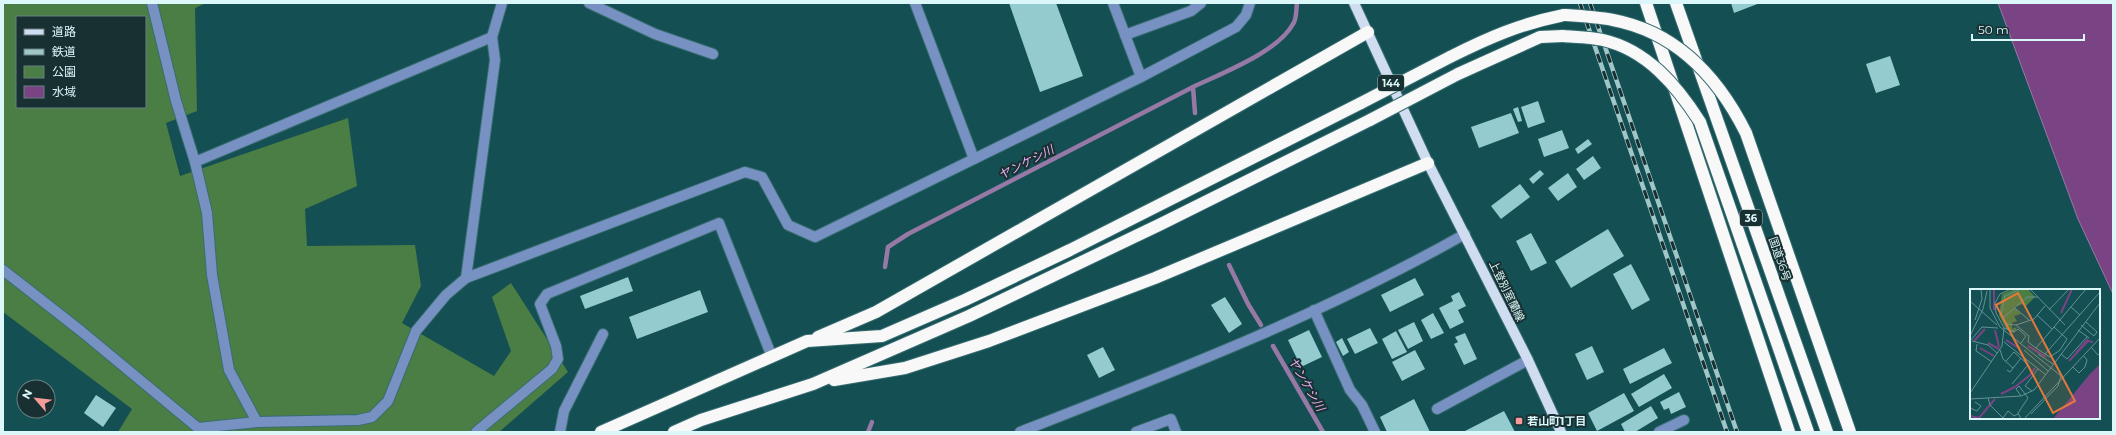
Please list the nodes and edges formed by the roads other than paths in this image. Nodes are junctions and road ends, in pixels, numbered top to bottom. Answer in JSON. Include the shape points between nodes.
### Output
{"nodes":[{"id":1,"x":152,"y":3,"type":"edge"},
{"id":2,"x":502,"y":3,"type":"edge"},
{"id":3,"x":589,"y":3,"type":"edge"},
{"id":4,"x":915,"y":3,"type":"edge"},
{"id":5,"x":1113,"y":3,"type":"edge"},
{"id":6,"x":1201,"y":3,"type":"edge"},
{"id":7,"x":1250,"y":3,"type":"edge"},
{"id":8,"x":1354,"y":3,"type":"edge"},
{"id":9,"x":1646,"y":3,"type":"edge"},
{"id":10,"x":1676,"y":3,"type":"edge"},
{"id":11,"x":1368,"y":32,"type":"junction"},
{"id":12,"x":1125,"y":35,"type":"junction"},
{"id":13,"x":492,"y":37,"type":"junction"},
{"id":14,"x":713,"y":54,"type":"dead end"},
{"id":15,"x":1141,"y":77,"type":"junction"},
{"id":16,"x":974,"y":160,"type":"junction"},
{"id":17,"x":195,"y":162,"type":"junction"},
{"id":18,"x":1428,"y":163,"type":"junction"},
{"id":19,"x":1465,"y":234,"type":"junction"},
{"id":20,"x":3,"y":270,"type":"edge"},
{"id":21,"x":466,"y":278,"type":"junction"},
{"id":22,"x":1314,"y":310,"type":"junction"},
{"id":23,"x":603,"y":334,"type":"dead end"},
{"id":24,"x":807,"y":341,"type":"junction"},
{"id":25,"x":772,"y":357,"type":"junction"},
{"id":26,"x":1528,"y":360,"type":"junction"},
{"id":27,"x":813,"y":384,"type":"junction"},
{"id":28,"x":1437,"y":408,"type":"dead end"},
{"id":29,"x":1684,"y":420,"type":"dead end"},
{"id":30,"x":257,"y":422,"type":"junction"},
{"id":31,"x":476,"y":432,"type":"edge"},
{"id":32,"x":560,"y":432,"type":"edge"},
{"id":33,"x":601,"y":432,"type":"edge"},
{"id":34,"x":674,"y":432,"type":"edge"},
{"id":35,"x":1020,"y":432,"type":"edge"},
{"id":36,"x":1136,"y":432,"type":"edge"},
{"id":37,"x":1176,"y":432,"type":"edge"},
{"id":38,"x":1375,"y":432,"type":"edge"},
{"id":39,"x":1561,"y":432,"type":"edge"},
{"id":40,"x":1659,"y":432,"type":"edge"},
{"id":41,"x":1789,"y":432,"type":"edge"},
{"id":42,"x":1808,"y":432,"type":"edge"},
{"id":43,"x":1827,"y":432,"type":"edge"},
{"id":44,"x":1850,"y":432,"type":"edge"}],
"edges":[{"from":1,"to":17,"type":"street","via":[[176,101]]},
{"from":2,"to":13,"type":"street"},
{"from":3,"to":14,"type":"street","via":[[654,34]]},
{"from":4,"to":16,"type":"street"},
{"from":5,"to":12,"type":"street"},
{"from":6,"to":12,"type":"street","via":[[1191,11]]},
{"from":7,"to":15,"type":"street","via":[[1246,16],[1236,27]]},
{"from":8,"to":11,"type":"main road","number":"144"},
{"from":9,"to":41,"type":"highway"},
{"from":10,"to":43,"type":"highway","name":"国道36号","number":"36"},
{"from":11,"to":18,"type":"main road","number":"144"},
{"from":11,"to":24,"type":"highway","via":[[876,312]]},
{"from":12,"to":15,"type":"street"},
{"from":13,"to":17,"type":"street"},
{"from":13,"to":21,"type":"street","via":[[495,60]]},
{"from":15,"to":16,"type":"street"},
{"from":16,"to":21,"type":"street","via":[[815,237],[788,225],[762,177],[745,172]]},
{"from":17,"to":30,"type":"street","via":[[207,213],[212,275],[229,370]]},
{"from":18,"to":19,"type":"main road","name":"上登別室蘭線"},
{"from":18,"to":27,"type":"highway","via":[[1155,278],[989,341],[905,368]]},
{"from":19,"to":22,"type":"street"},
{"from":19,"to":26,"type":"main road","name":"上登別室蘭線"},
{"from":20,"to":30,"type":"street","via":[[198,428]]},
{"from":21,"to":30,"type":"street","via":[[446,295],[416,331],[388,400],[372,417],[358,420]]},
{"from":22,"to":35,"type":"street","via":[[1222,352]]},
{"from":22,"to":38,"type":"street","via":[[1350,390],[1362,405]]},
{"from":23,"to":32,"type":"street","via":[[564,411]]},
{"from":24,"to":25,"type":"highway"},
{"from":24,"to":44,"type":"highway","bridge":true,"via":[[882,336],[1070,250],[1500,33],[1564,15],[1614,20],[1637,26],[1667,39],[1709,75],[1734,108],[1746,132]]},
{"from":25,"to":31,"type":"street","via":[[719,222],[547,294],[540,304],[556,346],[558,359],[552,369]]},
{"from":25,"to":33,"type":"highway"},
{"from":26,"to":28,"type":"street"},
{"from":26,"to":39,"type":"main road","name":"上登別室蘭線"},
{"from":27,"to":34,"type":"highway","via":[[701,420]]},
{"from":27,"to":42,"type":"highway","bridge":true,"via":[[976,313],[1498,55],[1540,37],[1563,36],[1603,39],[1638,54],[1660,71],[1686,100],[1700,122]]},
{"from":29,"to":40,"type":"street"},
{"from":36,"to":37,"type":"street","via":[[1171,420]]}]}
